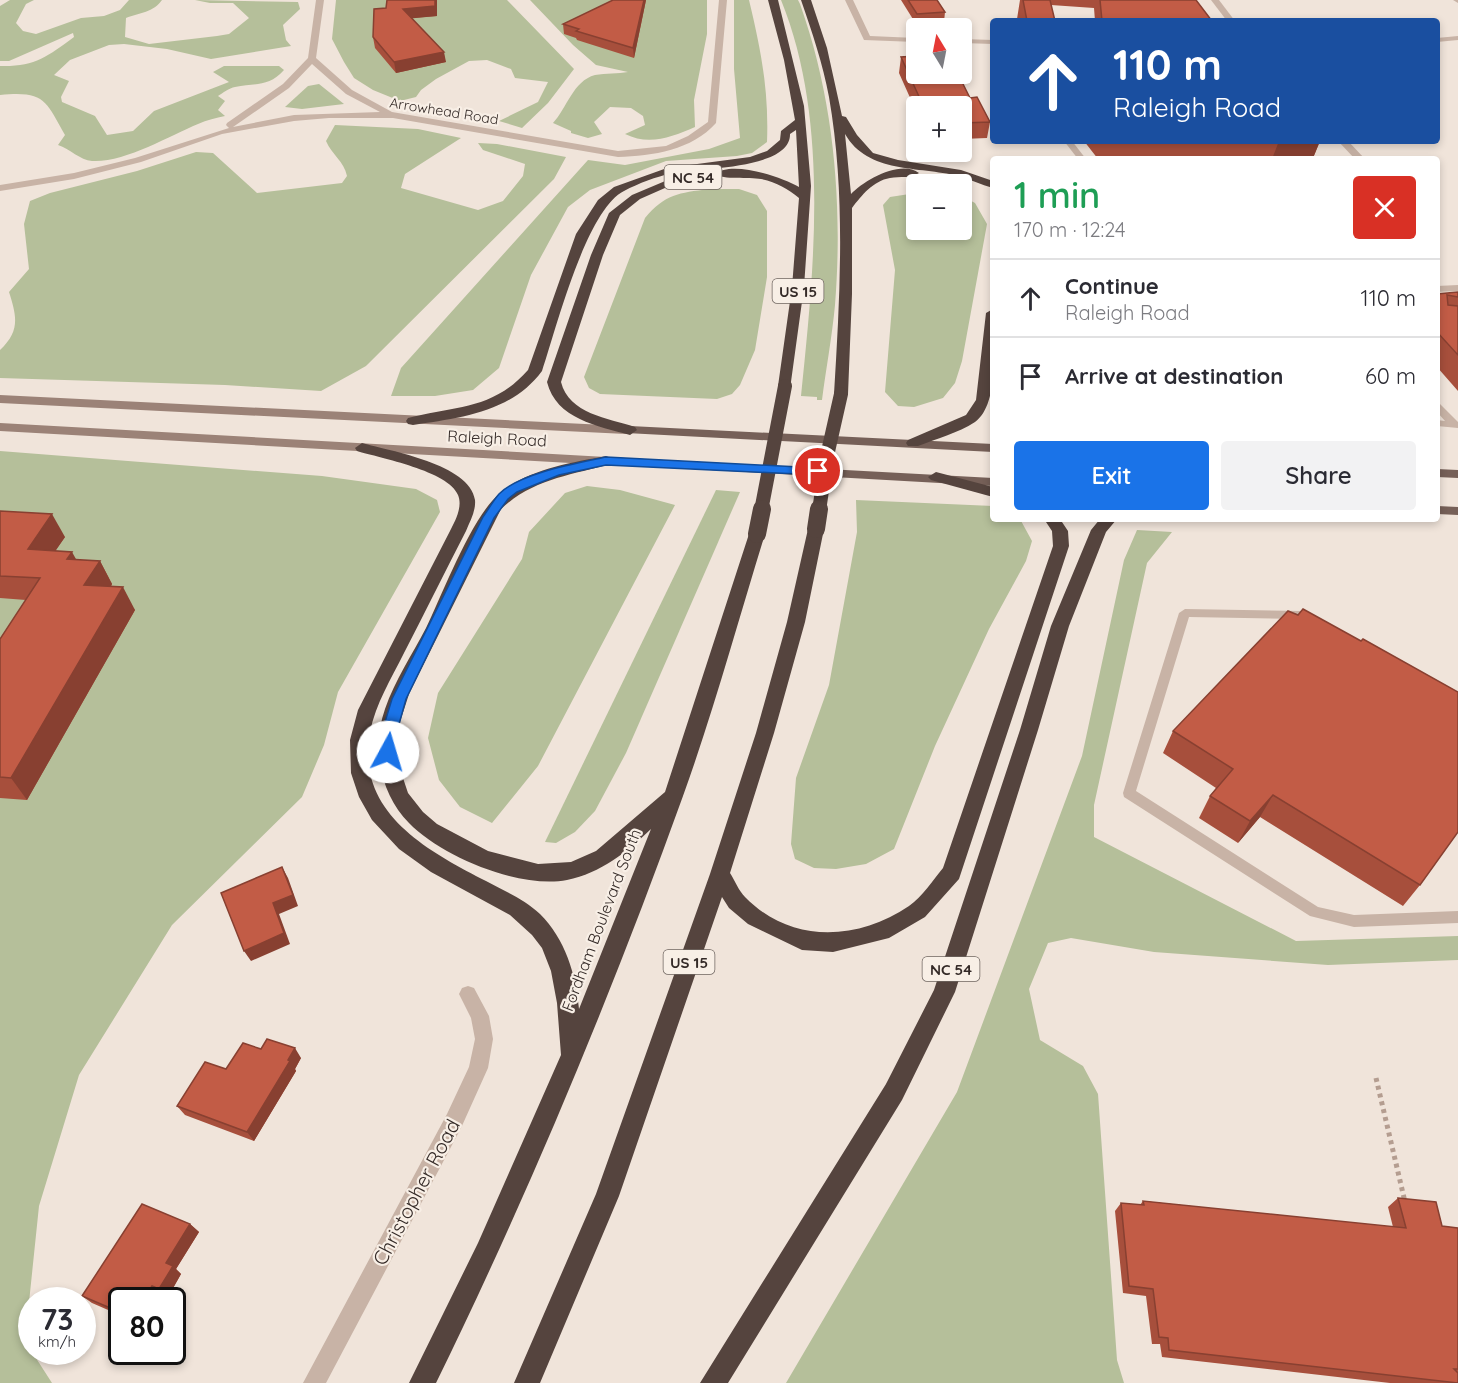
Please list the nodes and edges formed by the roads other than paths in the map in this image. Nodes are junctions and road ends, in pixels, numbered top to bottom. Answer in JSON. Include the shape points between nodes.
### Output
{"nodes":[{"id":1,"x":320,"y":0,"type":"edge"},
{"id":2,"x":723,"y":0,"type":"edge"},
{"id":3,"x":773,"y":0,"type":"edge"},
{"id":4,"x":806,"y":0,"type":"edge"},
{"id":5,"x":849,"y":0,"type":"edge"},
{"id":6,"x":1215,"y":0,"type":"edge"},
{"id":7,"x":1229,"y":18,"type":"edge"},
{"id":8,"x":1458,"y":38,"type":"edge"},
{"id":9,"x":906,"y":40,"type":"edge"},
{"id":10,"x":1440,"y":40,"type":"edge"},
{"id":11,"x":972,"y":41,"type":"edge"},
{"id":12,"x":990,"y":42,"type":"edge"},
{"id":13,"x":312,"y":59,"type":"junction"},
{"id":14,"x":837,"y":109,"type":"junction"},
{"id":15,"x":393,"y":115,"type":"junction"},
{"id":16,"x":801,"y":121,"type":"junction"},
{"id":17,"x":220,"y":132,"type":"junction"},
{"id":18,"x":1070,"y":144,"type":"edge"},
{"id":19,"x":1345,"y":144,"type":"edge"},
{"id":20,"x":1080,"y":156,"type":"edge"},
{"id":21,"x":1357,"y":156,"type":"edge"},
{"id":22,"x":990,"y":185,"type":"edge"},
{"id":23,"x":0,"y":188,"type":"edge"},
{"id":24,"x":803,"y":196,"type":"junction"},
{"id":25,"x":990,"y":197,"type":"edge"},
{"id":26,"x":847,"y":206,"type":"junction"},
{"id":27,"x":1458,"y":288,"type":"edge"},
{"id":28,"x":1440,"y":289,"type":"edge"},
{"id":29,"x":990,"y":339,"type":"edge"},
{"id":30,"x":0,"y":399,"type":"edge"},
{"id":31,"x":1440,"y":409,"type":"edge"},
{"id":32,"x":412,"y":421,"type":"junction"},
{"id":33,"x":1440,"y":423,"type":"edge"},
{"id":34,"x":1455,"y":425,"type":"edge"},
{"id":35,"x":0,"y":428,"type":"edge"},
{"id":36,"x":630,"y":430,"type":"junction"},
{"id":37,"x":913,"y":443,"type":"junction"},
{"id":38,"x":362,"y":447,"type":"junction"},
{"id":39,"x":990,"y":448,"type":"edge"},
{"id":40,"x":606,"y":461,"type":"junction"},
{"id":41,"x":1440,"y":473,"type":"edge"},
{"id":42,"x":1458,"y":474,"type":"edge"},
{"id":43,"x":936,"y":477,"type":"junction"},
{"id":44,"x":990,"y":477,"type":"edge"},
{"id":45,"x":990,"y":482,"type":"edge"},
{"id":46,"x":990,"y":491,"type":"edge"},
{"id":47,"x":1440,"y":510,"type":"edge"},
{"id":48,"x":1458,"y":511,"type":"edge"},
{"id":49,"x":1054,"y":522,"type":"edge"},
{"id":50,"x":1106,"y":522,"type":"edge"},
{"id":51,"x":1312,"y":616,"type":"edge"},
{"id":52,"x":674,"y":795,"type":"junction"},
{"id":53,"x":720,"y":874,"type":"junction"},
{"id":54,"x":1458,"y":917,"type":"edge"},
{"id":55,"x":468,"y":994,"type":"dead end"},
{"id":56,"x":571,"y":1058,"type":"junction"},
{"id":57,"x":315,"y":1383,"type":"edge"},
{"id":58,"x":422,"y":1383,"type":"edge"},
{"id":59,"x":527,"y":1383,"type":"edge"},
{"id":60,"x":713,"y":1383,"type":"edge"}],
"edges":[{"from":1,"to":13,"type":"street"},
{"from":2,"to":15,"type":"street","name":"Arrowhead Road","via":[[712,123],[675,147],[618,154]]},
{"from":3,"to":16,"type":"highway","number":"US 15"},
{"from":4,"to":14,"type":"highway","number":"US 15"},
{"from":5,"to":9,"type":"street","via":[[867,38]]},
{"from":6,"to":7,"type":"street"},
{"from":8,"to":10,"type":"street"},
{"from":11,"to":12,"type":"street"},
{"from":13,"to":15,"type":"street","via":[[350,92]]},
{"from":13,"to":17,"type":"street","via":[[286,86]]},
{"from":14,"to":22,"type":"highway","via":[[852,137],[869,155],[961,173]]},
{"from":14,"to":26,"type":"highway","number":"US 15"},
{"from":15,"to":17,"type":"street","name":"Arrowhead Road","via":[[294,118]]},
{"from":16,"to":24,"type":"highway","number":"US 15"},
{"from":16,"to":32,"type":"highway","via":[[785,133],[784,141],[771,153],[752,160],[671,170],[618,189],[602,202],[582,234],[531,378],[510,396],[483,408]]},
{"from":17,"to":23,"type":"street","name":"Arrowhead Road","via":[[138,160]]},
{"from":18,"to":20,"type":"lane"},
{"from":19,"to":21,"type":"street"},
{"from":24,"to":36,"type":"highway","number":"NC 54","via":[[786,183],[764,176],[714,174],[649,189],[615,213],[562,356],[555,390],[574,411]]},
{"from":24,"to":52,"type":"highway","name":"Fordham Boulevard South","number":"US 15","bridge":true,"via":[[802,261],[785,386],[757,534]]},
{"from":25,"to":26,"type":"highway","via":[[964,181],[901,173],[869,181]]},
{"from":26,"to":53,"type":"highway","number":"US 15","bridge":true,"via":[[841,394],[816,529],[796,622],[765,734]]},
{"from":27,"to":28,"type":"lane"},
{"from":29,"to":37,"type":"highway","via":[[983,400],[971,418]]},
{"from":30,"to":32,"type":"main road","name":"Raleigh Road"},
{"from":31,"to":34,"type":"lane"},
{"from":32,"to":36,"type":"main road","name":"Raleigh Road"},
{"from":33,"to":34,"type":"lane"},
{"from":35,"to":38,"type":"main road","name":"Raleigh Road"},
{"from":36,"to":37,"type":"main road","name":"Raleigh Road","number":"NC 54"},
{"from":37,"to":39,"type":"main road","name":"Raleigh Road","number":"NC 54"},
{"from":38,"to":40,"type":"main road","name":"Raleigh Road"},
{"from":38,"to":56,"type":"highway","via":[[442,473],[462,486],[467,500],[458,531],[365,714],[358,753],[363,784],[379,817],[407,845],[510,904],[540,928],[552,946],[566,983]]},
{"from":40,"to":43,"type":"main road","name":"Raleigh Road"},
{"from":40,"to":52,"type":"highway","via":[[533,480],[513,490],[495,506],[399,699],[388,735],[391,770],[406,807],[434,832],[501,864],[534,873],[565,872],[587,865],[616,846]]},
{"from":41,"to":42,"type":"main road"},
{"from":43,"to":44,"type":"main road"},
{"from":43,"to":45,"type":"main road","name":"Raleigh Road"},
{"from":43,"to":46,"type":"highway"},
{"from":47,"to":48,"type":"main road"},
{"from":49,"to":53,"type":"highway","via":[[1060,531],[1061,546],[952,873],[918,911],[882,931],[833,943],[802,941],[755,918],[736,902]]},
{"from":50,"to":60,"type":"highway","number":"NC 54","via":[[1099,530],[1060,626],[944,992],[894,1092]]},
{"from":51,"to":54,"type":"lane","via":[[1185,613],[1129,793],[1315,912],[1354,921]]},
{"from":52,"to":56,"type":"highway","name":"Fordham Boulevard South","number":"US 15"},
{"from":53,"to":59,"type":"highway","number":"US 15","via":[[607,1196]]},
{"from":55,"to":57,"type":"street","name":"Christopher Road","via":[[480,1016],[484,1039],[478,1068],[454,1121]]},
{"from":56,"to":58,"type":"highway","name":"Fordham Boulevard South","number":"US 15","via":[[487,1252]]}]}
